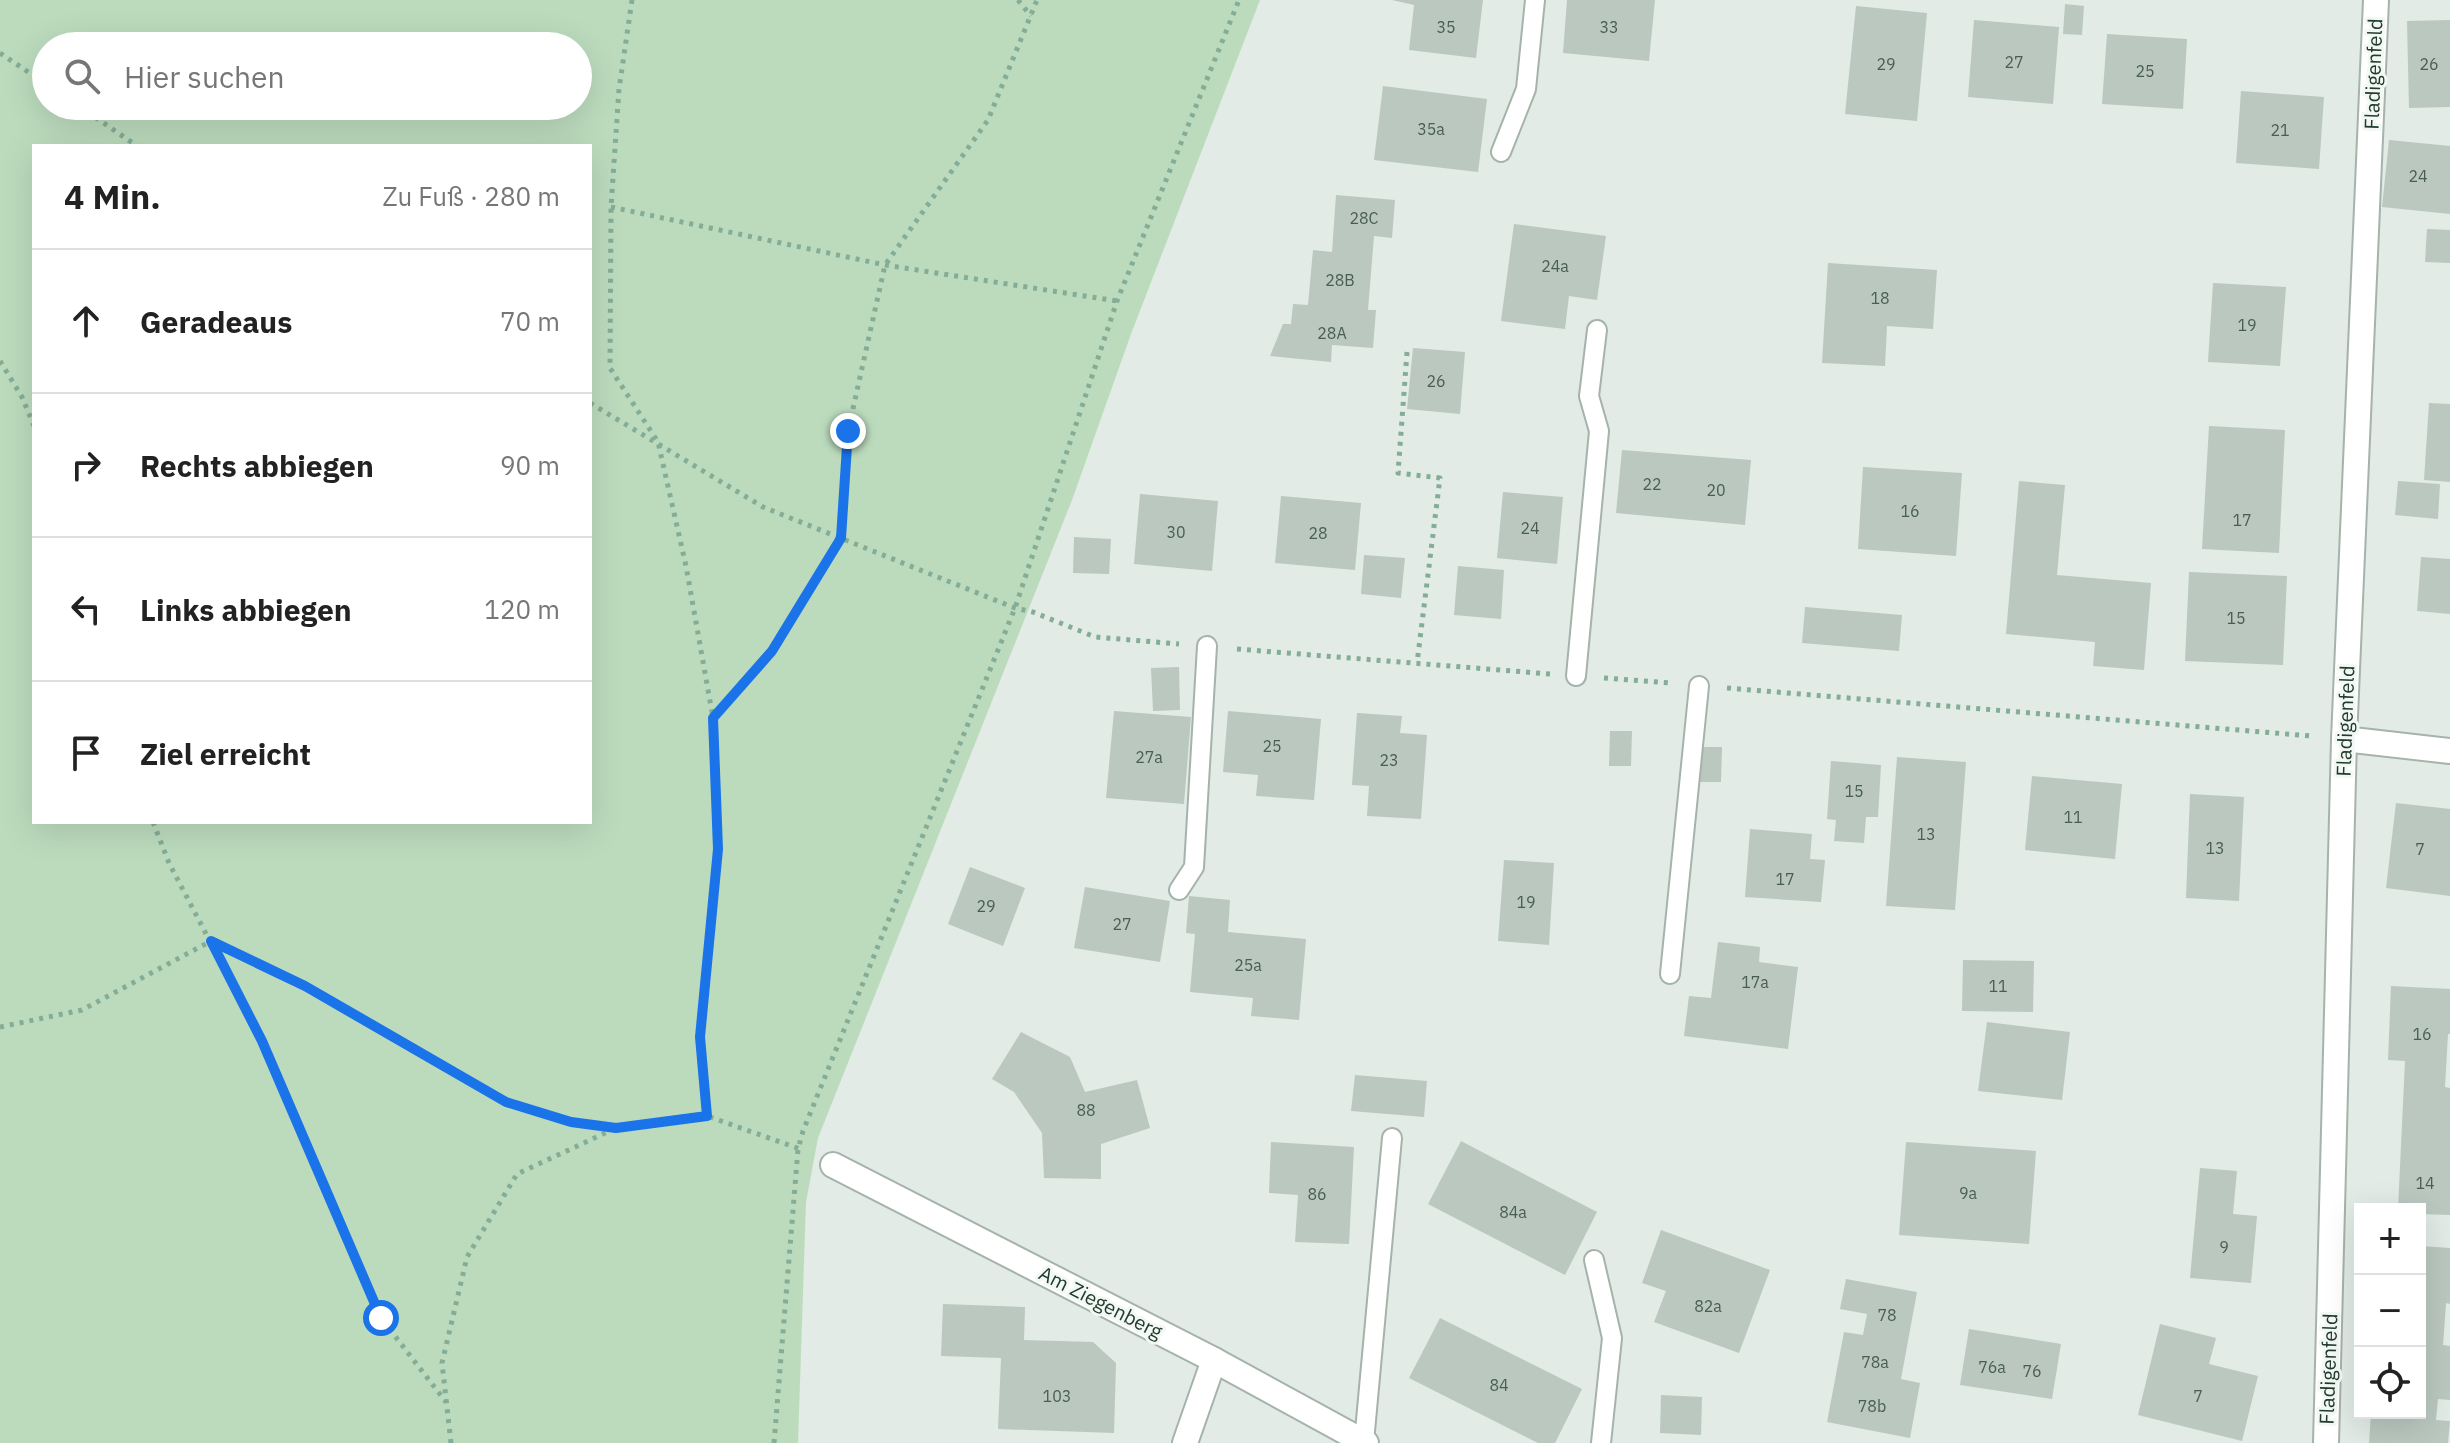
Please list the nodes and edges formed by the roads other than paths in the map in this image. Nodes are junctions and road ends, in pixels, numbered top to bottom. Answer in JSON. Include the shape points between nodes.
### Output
{"nodes":[{"id":1,"x":1535,"y":0,"type":"edge"},
{"id":2,"x":2376,"y":0,"type":"edge"},
{"id":3,"x":1501,"y":152,"type":"dead end"},
{"id":4,"x":1597,"y":330,"type":"dead end"},
{"id":5,"x":1207,"y":646,"type":"dead end"},
{"id":6,"x":1576,"y":676,"type":"dead end"},
{"id":7,"x":1699,"y":686,"type":"dead end"},
{"id":8,"x":2344,"y":739,"type":"junction"},
{"id":9,"x":2450,"y":751,"type":"edge"},
{"id":10,"x":1179,"y":890,"type":"dead end"},
{"id":11,"x":1670,"y":974,"type":"dead end"},
{"id":12,"x":1392,"y":1138,"type":"dead end"},
{"id":13,"x":833,"y":1165,"type":"dead end"},
{"id":14,"x":1594,"y":1260,"type":"dead end"},
{"id":15,"x":1214,"y":1360,"type":"junction"},
{"id":16,"x":1365,"y":1442,"type":"edge"},
{"id":17,"x":1185,"y":1443,"type":"edge"},
{"id":18,"x":1601,"y":1443,"type":"edge"},
{"id":19,"x":2326,"y":1443,"type":"edge"}],
"edges":[{"from":1,"to":3,"type":"lane","via":[[1526,89]]},
{"from":2,"to":8,"type":"street","name":"Fladigenfeld"},
{"from":4,"to":6,"type":"lane","via":[[1589,396],[1599,431]]},
{"from":5,"to":10,"type":"lane","via":[[1194,867]]},
{"from":7,"to":11,"type":"lane"},
{"from":8,"to":9,"type":"street"},
{"from":8,"to":19,"type":"street","name":"Fladigenfeld"},
{"from":12,"to":16,"type":"lane"},
{"from":13,"to":15,"type":"street","name":"Am Ziegenberg"},
{"from":14,"to":18,"type":"lane","via":[[1612,1338]]},
{"from":15,"to":16,"type":"street","name":"Am Ziegenberg"},
{"from":15,"to":17,"type":"street"}]}
